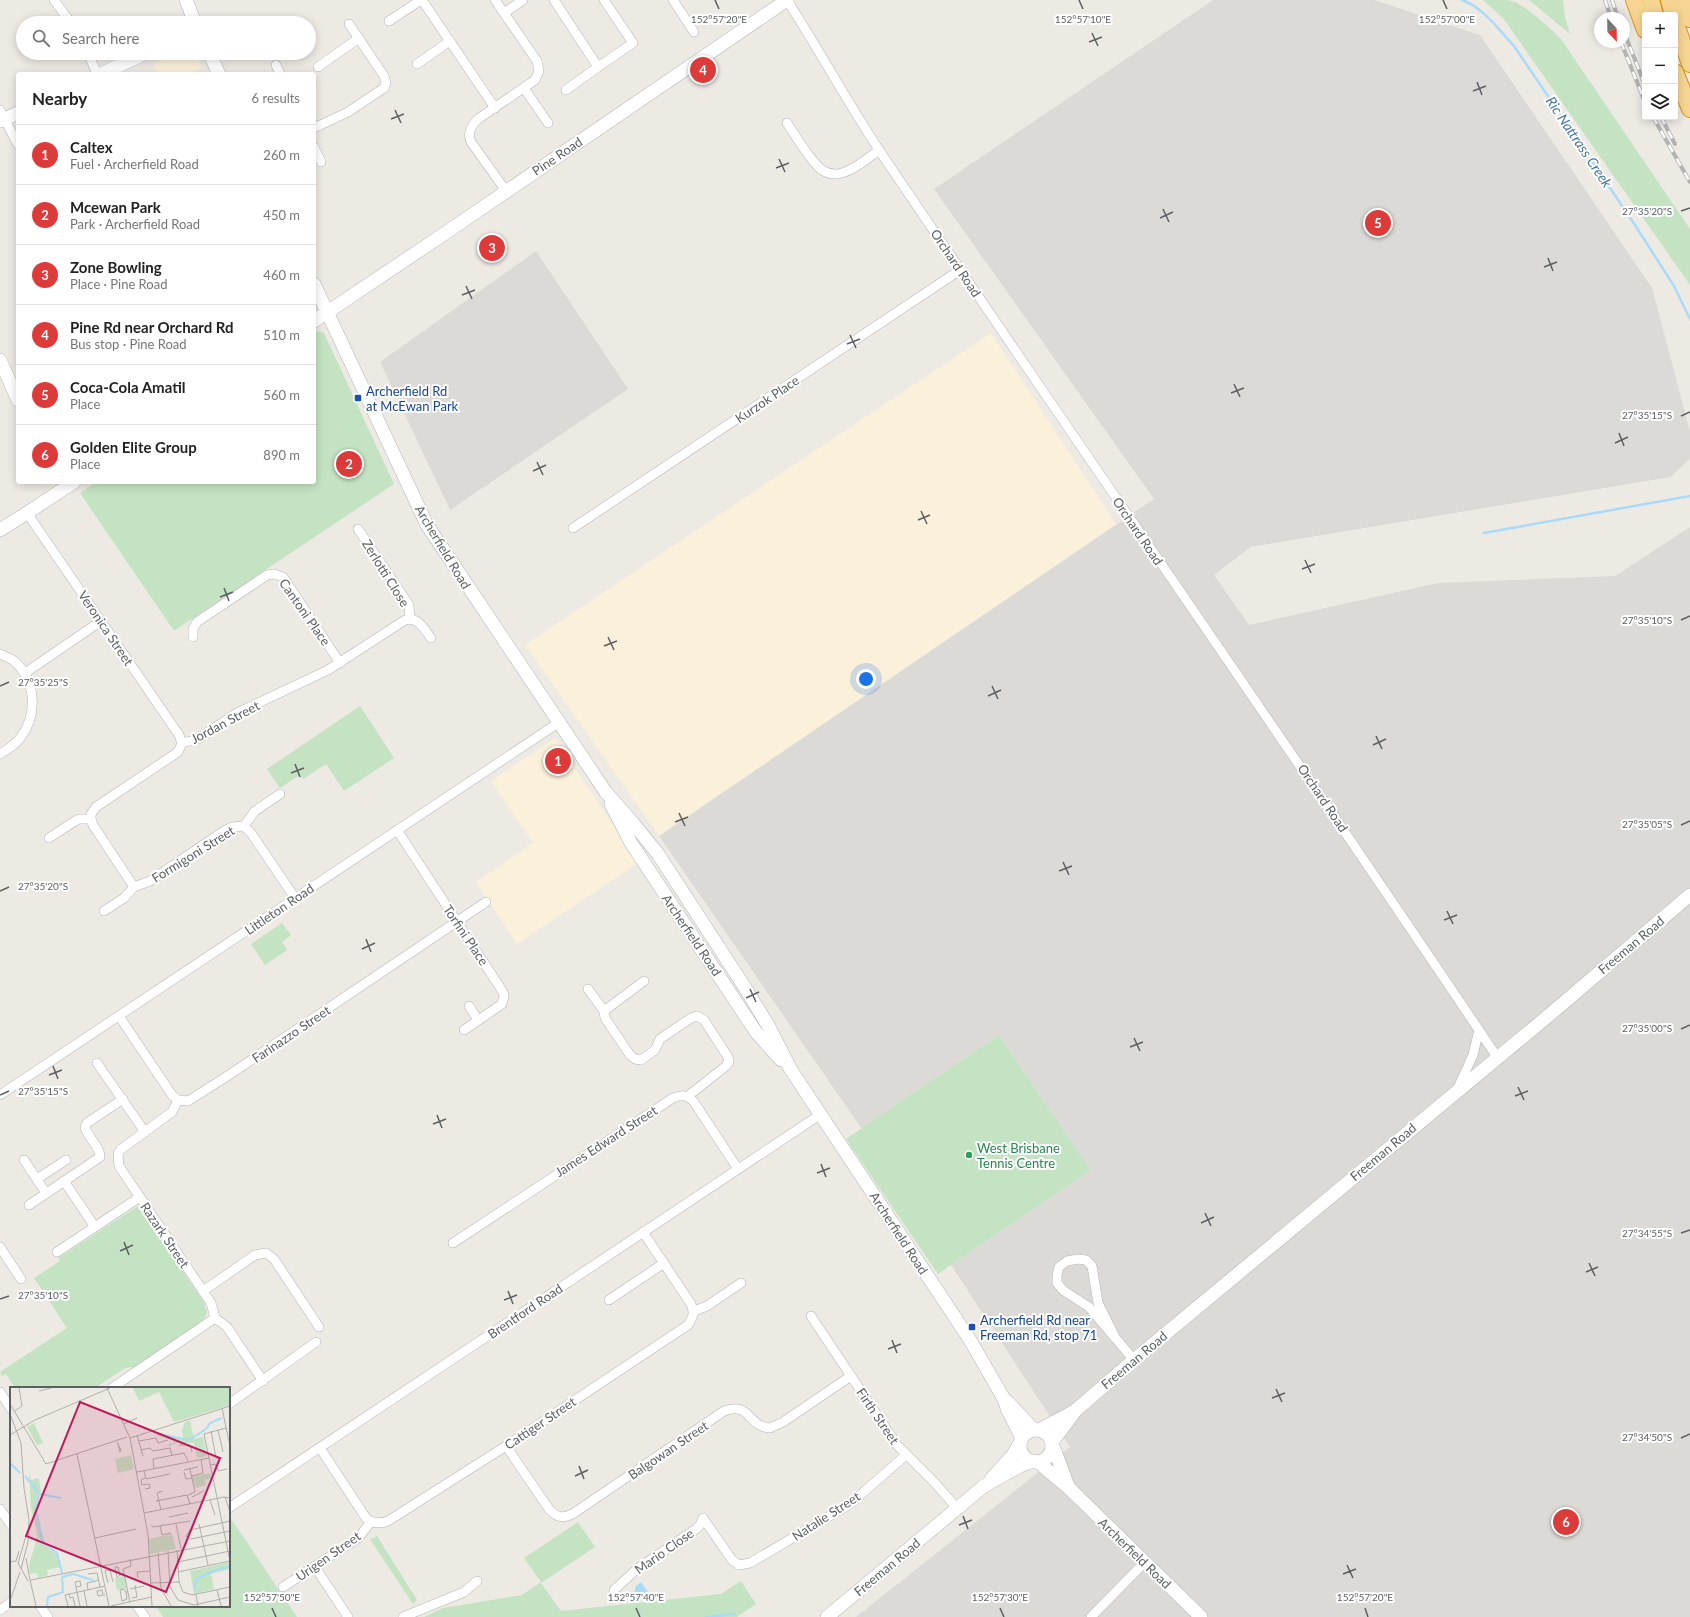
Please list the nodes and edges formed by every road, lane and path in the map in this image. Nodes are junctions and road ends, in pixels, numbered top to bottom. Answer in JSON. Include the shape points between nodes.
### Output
{"nodes":[{"id":1,"x":54,"y":0,"type":"edge"},
{"id":2,"x":179,"y":0,"type":"edge"},
{"id":3,"x":186,"y":0,"type":"edge"},
{"id":4,"x":421,"y":0,"type":"edge"},
{"id":5,"x":495,"y":0,"type":"edge"},
{"id":6,"x":523,"y":0,"type":"edge"},
{"id":7,"x":554,"y":0,"type":"edge"},
{"id":8,"x":604,"y":0,"type":"edge"},
{"id":9,"x":673,"y":0,"type":"edge"},
{"id":10,"x":787,"y":0,"type":"edge"},
{"id":11,"x":1634,"y":0,"type":"edge"},
{"id":12,"x":1650,"y":0,"type":"edge"},
{"id":13,"x":1669,"y":0,"type":"edge"},
{"id":14,"x":1685,"y":0,"type":"edge"},
{"id":15,"x":1654,"y":12,"type":"edge"},
{"id":16,"x":1672,"y":12,"type":"edge"},
{"id":17,"x":504,"y":13,"type":"junction"},
{"id":18,"x":66,"y":16,"type":"edge"},
{"id":19,"x":190,"y":16,"type":"edge"},
{"id":20,"x":192,"y":16,"type":"edge"},
{"id":21,"x":1690,"y":19,"type":"edge"},
{"id":22,"x":389,"y":21,"type":"dead end"},
{"id":23,"x":1642,"y":22,"type":"edge"},
{"id":24,"x":349,"y":24,"type":"dead end"},
{"id":25,"x":1678,"y":29,"type":"edge"},
{"id":26,"x":694,"y":32,"type":"dead end"},
{"id":27,"x":359,"y":38,"type":"junction"},
{"id":28,"x":450,"y":41,"type":"junction"},
{"id":29,"x":91,"y":60,"type":"edge"},
{"id":30,"x":131,"y":60,"type":"edge"},
{"id":31,"x":212,"y":60,"type":"edge"},
{"id":32,"x":417,"y":64,"type":"dead end"},
{"id":33,"x":1690,"y":64,"type":"edge"},
{"id":34,"x":276,"y":65,"type":"dead end"},
{"id":35,"x":318,"y":67,"type":"dead end"},
{"id":36,"x":598,"y":67,"type":"junction"},
{"id":37,"x":96,"y":72,"type":"edge"},
{"id":38,"x":105,"y":72,"type":"edge"},
{"id":39,"x":218,"y":72,"type":"edge"},
{"id":40,"x":279,"y":72,"type":"edge"},
{"id":41,"x":1678,"y":79,"type":"edge"},
{"id":42,"x":524,"y":88,"type":"junction"},
{"id":43,"x":566,"y":90,"type":"dead end"},
{"id":44,"x":495,"y":108,"type":"junction"},
{"id":45,"x":1690,"y":109,"type":"edge"},
{"id":46,"x":16,"y":114,"type":"edge"},
{"id":47,"x":2,"y":117,"type":"edge"},
{"id":48,"x":548,"y":123,"type":"dead end"},
{"id":49,"x":787,"y":123,"type":"dead end"},
{"id":50,"x":316,"y":127,"type":"edge"},
{"id":51,"x":16,"y":142,"type":"edge"},
{"id":52,"x":879,"y":150,"type":"junction"},
{"id":53,"x":316,"y":152,"type":"edge"},
{"id":54,"x":321,"y":162,"type":"dead end"},
{"id":55,"x":506,"y":191,"type":"junction"},
{"id":56,"x":960,"y":270,"type":"junction"},
{"id":57,"x":316,"y":288,"type":"edge"},
{"id":58,"x":327,"y":312,"type":"junction"},
{"id":59,"x":316,"y":320,"type":"edge"},
{"id":60,"x":1,"y":363,"type":"edge"},
{"id":61,"x":16,"y":396,"type":"edge"},
{"id":62,"x":58,"y":486,"type":"edge"},
{"id":63,"x":28,"y":514,"type":"junction"},
{"id":64,"x":573,"y":528,"type":"dead end"},
{"id":65,"x":358,"y":529,"type":"dead end"},
{"id":66,"x":0,"y":530,"type":"edge"},
{"id":67,"x":410,"y":619,"type":"junction"},
{"id":68,"x":101,"y":620,"type":"junction"},
{"id":69,"x":193,"y":637,"type":"dead end"},
{"id":70,"x":431,"y":638,"type":"dead end"},
{"id":71,"x":0,"y":654,"type":"edge"},
{"id":72,"x":340,"y":664,"type":"junction"},
{"id":73,"x":25,"y":673,"type":"junction"},
{"id":74,"x":558,"y":723,"type":"junction"},
{"id":75,"x":182,"y":743,"type":"junction"},
{"id":76,"x":0,"y":754,"type":"edge"},
{"id":77,"x":280,"y":794,"type":"dead end"},
{"id":78,"x":91,"y":819,"type":"junction"},
{"id":79,"x":244,"y":826,"type":"junction"},
{"id":80,"x":397,"y":830,"type":"junction"},
{"id":81,"x":49,"y":838,"type":"dead end"},
{"id":82,"x":134,"y":887,"type":"junction"},
{"id":83,"x":1690,"y":895,"type":"edge"},
{"id":84,"x":295,"y":898,"type":"junction"},
{"id":85,"x":486,"y":902,"type":"dead end"},
{"id":86,"x":104,"y":911,"type":"dead end"},
{"id":87,"x":457,"y":922,"type":"junction"},
{"id":88,"x":644,"y":981,"type":"dead end"},
{"id":89,"x":588,"y":989,"type":"dead end"},
{"id":90,"x":469,"y":1006,"type":"dead end"},
{"id":91,"x":604,"y":1011,"type":"junction"},
{"id":92,"x":119,"y":1016,"type":"junction"},
{"id":93,"x":478,"y":1020,"type":"junction"},
{"id":94,"x":464,"y":1030,"type":"dead end"},
{"id":95,"x":1479,"y":1030,"type":"junction"},
{"id":96,"x":1497,"y":1057,"type":"junction"},
{"id":97,"x":97,"y":1063,"type":"dead end"},
{"id":98,"x":1457,"y":1090,"type":"junction"},
{"id":99,"x":0,"y":1095,"type":"edge"},
{"id":100,"x":688,"y":1096,"type":"junction"},
{"id":101,"x":123,"y":1099,"type":"junction"},
{"id":102,"x":178,"y":1100,"type":"junction"},
{"id":103,"x":821,"y":1114,"type":"junction"},
{"id":104,"x":145,"y":1132,"type":"junction"},
{"id":105,"x":24,"y":1160,"type":"dead end"},
{"id":106,"x":66,"y":1160,"type":"dead end"},
{"id":107,"x":738,"y":1168,"type":"junction"},
{"id":108,"x":37,"y":1179,"type":"junction"},
{"id":109,"x":64,"y":1181,"type":"junction"},
{"id":110,"x":46,"y":1193,"type":"junction"},
{"id":111,"x":140,"y":1197,"type":"junction"},
{"id":112,"x":30,"y":1205,"type":"dead end"},
{"id":113,"x":95,"y":1227,"type":"junction"},
{"id":114,"x":643,"y":1232,"type":"junction"},
{"id":115,"x":453,"y":1243,"type":"dead end"},
{"id":116,"x":0,"y":1247,"type":"edge"},
{"id":117,"x":58,"y":1252,"type":"dead end"},
{"id":118,"x":664,"y":1263,"type":"junction"},
{"id":119,"x":21,"y":1279,"type":"dead end"},
{"id":120,"x":741,"y":1283,"type":"dead end"},
{"id":121,"x":203,"y":1291,"type":"junction"},
{"id":122,"x":609,"y":1300,"type":"dead end"},
{"id":123,"x":694,"y":1311,"type":"junction"},
{"id":124,"x":812,"y":1316,"type":"dead end"},
{"id":125,"x":215,"y":1318,"type":"junction"},
{"id":126,"x":319,"y":1327,"type":"dead end"},
{"id":127,"x":1114,"y":1335,"type":"junction"},
{"id":128,"x":316,"y":1342,"type":"dead end"},
{"id":129,"x":1134,"y":1360,"type":"junction"},
{"id":130,"x":851,"y":1376,"type":"junction"},
{"id":131,"x":263,"y":1381,"type":"junction"},
{"id":132,"x":113,"y":1387,"type":"edge"},
{"id":133,"x":0,"y":1392,"type":"edge"},
{"id":134,"x":1004,"y":1399,"type":"junction"},
{"id":135,"x":230,"y":1403,"type":"edge"},
{"id":136,"x":10,"y":1407,"type":"edge"},
{"id":137,"x":1076,"y":1410,"type":"junction"},
{"id":138,"x":1037,"y":1430,"type":"junction"},
{"id":139,"x":1021,"y":1441,"type":"junction"},
{"id":140,"x":1052,"y":1444,"type":"junction"},
{"id":141,"x":506,"y":1446,"type":"junction"},
{"id":142,"x":320,"y":1448,"type":"junction"},
{"id":143,"x":906,"y":1455,"type":"junction"},
{"id":144,"x":1036,"y":1461,"type":"junction"},
{"id":145,"x":984,"y":1486,"type":"junction"},
{"id":146,"x":1070,"y":1489,"type":"junction"},
{"id":147,"x":230,"y":1507,"type":"edge"},
{"id":148,"x":957,"y":1508,"type":"junction"},
{"id":149,"x":0,"y":1509,"type":"edge"},
{"id":150,"x":371,"y":1522,"type":"junction"},
{"id":151,"x":10,"y":1524,"type":"edge"},
{"id":152,"x":1145,"y":1562,"type":"junction"},
{"id":153,"x":740,"y":1565,"type":"joint"},
{"id":154,"x":315,"y":1567,"type":"junction"},
{"id":155,"x":477,"y":1581,"type":"dead end"},
{"id":156,"x":283,"y":1588,"type":"dead end"},
{"id":157,"x":614,"y":1590,"type":"dead end"},
{"id":158,"x":10,"y":1603,"type":"edge"},
{"id":159,"x":41,"y":1607,"type":"edge"},
{"id":160,"x":138,"y":1607,"type":"edge"},
{"id":161,"x":0,"y":1610,"type":"edge"},
{"id":162,"x":48,"y":1617,"type":"edge"},
{"id":163,"x":145,"y":1617,"type":"edge"},
{"id":164,"x":348,"y":1617,"type":"edge"},
{"id":165,"x":403,"y":1617,"type":"edge"},
{"id":166,"x":827,"y":1617,"type":"edge"},
{"id":167,"x":1091,"y":1617,"type":"edge"},
{"id":168,"x":1201,"y":1617,"type":"edge"}],
"edges":[{"from":1,"to":18,"type":"street"},
{"from":2,"to":19,"type":"street"},
{"from":3,"to":20,"type":"street"},
{"from":4,"to":22,"type":"street"},
{"from":4,"to":28,"type":"street"},
{"from":5,"to":17,"type":"street"},
{"from":6,"to":17,"type":"street"},
{"from":7,"to":36,"type":"street"},
{"from":8,"to":36,"type":"street","via":[[633,43]]},
{"from":9,"to":26,"type":"street"},
{"from":10,"to":52,"type":"street","name":"Orchard Road"},
{"from":10,"to":55,"type":"street","name":"Pine Road"},
{"from":11,"to":23,"type":"highway"},
{"from":12,"to":15,"type":"highway"},
{"from":13,"to":16,"type":"highway"},
{"from":14,"to":21,"type":"highway"},
{"from":17,"to":42,"type":"street","via":[[537,61],[539,71],[535,80]]},
{"from":24,"to":27,"type":"street"},
{"from":25,"to":33,"type":"highway"},
{"from":27,"to":35,"type":"street"},
{"from":27,"to":50,"type":"street","via":[[384,76],[384,88],[348,112]]},
{"from":28,"to":32,"type":"street"},
{"from":28,"to":44,"type":"street"},
{"from":29,"to":37,"type":"street"},
{"from":30,"to":38,"type":"street"},
{"from":31,"to":39,"type":"street"},
{"from":34,"to":40,"type":"street"},
{"from":36,"to":43,"type":"street"},
{"from":41,"to":45,"type":"highway"},
{"from":42,"to":44,"type":"street"},
{"from":42,"to":48,"type":"street"},
{"from":44,"to":55,"type":"street","via":[[474,123],[469,135],[471,142]]},
{"from":46,"to":47,"type":"street"},
{"from":47,"to":51,"type":"street"},
{"from":49,"to":52,"type":"street","via":[[815,163],[826,173],[842,173]]},
{"from":52,"to":56,"type":"street","name":"Orchard Road"},
{"from":53,"to":54,"type":"street"},
{"from":55,"to":58,"type":"street","name":"Pine Road"},
{"from":56,"to":64,"type":"street","name":"Kurzok Place"},
{"from":56,"to":95,"type":"street","name":"Orchard Road","via":[[1322,796]]},
{"from":57,"to":58,"type":"street","name":"Archerfield Road"},
{"from":58,"to":59,"type":"street","name":"Pine Road"},
{"from":58,"to":74,"type":"street","name":"Archerfield Road","via":[[427,526]]},
{"from":60,"to":61,"type":"street"},
{"from":62,"to":63,"type":"street"},
{"from":63,"to":66,"type":"street"},
{"from":63,"to":68,"type":"street","name":"Veronica Street"},
{"from":65,"to":67,"type":"street","name":"Zerlotti Close","via":[[409,605]]},
{"from":67,"to":70,"type":"street","via":[[421,624]]},
{"from":67,"to":72,"type":"street","name":"Jordan Street"},
{"from":68,"to":73,"type":"street"},
{"from":68,"to":75,"type":"street","name":"Veronica Street"},
{"from":69,"to":72,"type":"street","name":"Cantoni Place","via":[[193,629],[197,622],[267,575],[274,574],[283,577]]},
{"from":71,"to":73,"type":"street","via":[[13,661]]},
{"from":72,"to":75,"type":"street","name":"Jordan Street","via":[[237,713],[198,739]]},
{"from":73,"to":76,"type":"street","via":[[31,688],[33,707],[30,722],[21,738]]},
{"from":74,"to":80,"type":"street","name":"Littleton Road"},
{"from":74,"to":103,"type":"street","name":"Archerfield Road","via":[[605,791],[658,854],[744,986],[791,1070]]},
{"from":75,"to":78,"type":"street","name":"Jordan Street","via":[[178,752],[96,807]]},
{"from":77,"to":79,"type":"street","name":"Formigoni Street","via":[[255,811]]},
{"from":78,"to":81,"type":"street","via":[[79,819]]},
{"from":78,"to":82,"type":"street"},
{"from":79,"to":82,"type":"street","name":"Formigoni Street","via":[[232,827],[150,881]]},
{"from":79,"to":84,"type":"street"},
{"from":80,"to":84,"type":"street","name":"Littleton Road"},
{"from":80,"to":87,"type":"street","name":"Torfini Place"},
{"from":82,"to":86,"type":"street","name":"Formigoni Street","via":[[124,898]]},
{"from":83,"to":96,"type":"street","name":"Freeman Road"},
{"from":84,"to":92,"type":"street","name":"Littleton Road"},
{"from":85,"to":87,"type":"street","name":"Farinazzo Street"},
{"from":87,"to":93,"type":"street","name":"Torfini Place","via":[[504,996],[502,1004]]},
{"from":87,"to":102,"type":"street","name":"Farinazzo Street","via":[[193,1099]]},
{"from":88,"to":91,"type":"street"},
{"from":89,"to":91,"type":"street"},
{"from":90,"to":93,"type":"street"},
{"from":91,"to":100,"type":"street","via":[[605,1018],[630,1056],[642,1060],[655,1050],[660,1039],[691,1018],[697,1016],[704,1020],[728,1056],[729,1062]]},
{"from":92,"to":99,"type":"street","name":"Littleton Road"},
{"from":92,"to":102,"type":"street","via":[[172,1095]]},
{"from":93,"to":94,"type":"street","name":"Torfini Place"},
{"from":95,"to":96,"type":"street","name":"Orchard Road"},
{"from":95,"to":98,"type":"street","via":[[1473,1055]]},
{"from":96,"to":98,"type":"street","name":"Freeman Road"},
{"from":97,"to":101,"type":"street"},
{"from":98,"to":129,"type":"street","name":"Freeman Road"},
{"from":100,"to":107,"type":"street"},
{"from":100,"to":115,"type":"street","name":"James Edward Street","via":[[680,1094],[673,1098]]},
{"from":101,"to":104,"type":"street"},
{"from":101,"to":109,"type":"street","via":[[87,1123],[86,1132],[99,1150],[100,1157]]},
{"from":102,"to":104,"type":"street","name":"Razark Street","via":[[172,1112]]},
{"from":103,"to":107,"type":"street","name":"Brentford Road"},
{"from":103,"to":134,"type":"street","name":"Archerfield Road","via":[[970,1340]]},
{"from":104,"to":111,"type":"street","name":"Razark Street","via":[[124,1146],[118,1154],[121,1170]]},
{"from":105,"to":108,"type":"street"},
{"from":106,"to":108,"type":"street"},
{"from":107,"to":114,"type":"street","name":"Brentford Road"},
{"from":108,"to":110,"type":"street"},
{"from":109,"to":110,"type":"street"},
{"from":109,"to":113,"type":"street"},
{"from":110,"to":112,"type":"street"},
{"from":111,"to":113,"type":"street"},
{"from":111,"to":121,"type":"street","name":"Razark Street"},
{"from":113,"to":117,"type":"street"},
{"from":114,"to":118,"type":"street"},
{"from":114,"to":142,"type":"street","name":"Brentford Road"},
{"from":116,"to":119,"type":"street"},
{"from":118,"to":122,"type":"street"},
{"from":118,"to":123,"type":"street"},
{"from":120,"to":123,"type":"street","via":[[707,1306]]},
{"from":121,"to":125,"type":"street","name":"Razark Street","via":[[211,1303]]},
{"from":121,"to":126,"type":"street","via":[[255,1256],[266,1254],[274,1259]]},
{"from":123,"to":141,"type":"street","name":"Cattiger Street","via":[[688,1325]]},
{"from":124,"to":130,"type":"street","name":"Firth Street"},
{"from":125,"to":131,"type":"street","name":"Razark Street","via":[[227,1327]]},
{"from":125,"to":132,"type":"street"},
{"from":127,"to":127,"type":"street","via":[[1089,1307],[1064,1291],[1057,1283],[1059,1267],[1067,1261],[1078,1258],[1086,1260],[1092,1266],[1098,1303]]},
{"from":127,"to":129,"type":"street"},
{"from":128,"to":131,"type":"street"},
{"from":129,"to":137,"type":"street","name":"Freeman Road"},
{"from":130,"to":141,"type":"street","name":"Balgowan Street","via":[[770,1428],[758,1425],[743,1410],[731,1408],[724,1411],[563,1518],[557,1517],[549,1509]]},
{"from":130,"to":143,"type":"street","name":"Firth Street"},
{"from":131,"to":135,"type":"street"},
{"from":133,"to":136,"type":"street"},
{"from":134,"to":138,"type":"street","name":"Archerfield Road"},
{"from":134,"to":139,"type":"street","name":"Archerfield Road"},
{"from":137,"to":138,"type":"street","name":"Freeman Road"},
{"from":137,"to":140,"type":"street","name":"Freeman Road"},
{"from":138,"to":139,"type":"street","via":[[1029,1431]]},
{"from":138,"to":140,"type":"street","via":[[1048,1434]]},
{"from":139,"to":144,"type":"street","via":[[1022,1453],[1028,1460]]},
{"from":139,"to":145,"type":"street","name":"Freeman Road","via":[[1013,1455]]},
{"from":140,"to":144,"type":"street","via":[[1048,1456]]},
{"from":140,"to":146,"type":"street","name":"Archerfield Road"},
{"from":141,"to":150,"type":"street","name":"Cattiger Street","via":[[388,1521],[381,1524]]},
{"from":142,"to":147,"type":"street","name":"Brentford Road"},
{"from":142,"to":150,"type":"street"},
{"from":143,"to":148,"type":"street","name":"Firth Street"},
{"from":143,"to":153,"type":"street","name":"Natalie Street","via":[[850,1504],[750,1563]]},
{"from":144,"to":145,"type":"street","name":"Freeman Road","via":[[1020,1466]]},
{"from":144,"to":146,"type":"street","name":"Archerfield Road"},
{"from":145,"to":148,"type":"street","name":"Freeman Road"},
{"from":146,"to":152,"type":"street","name":"Archerfield Road"},
{"from":148,"to":166,"type":"street","name":"Freeman Road"},
{"from":149,"to":151,"type":"street"},
{"from":150,"to":154,"type":"street","name":"Urigen Street","via":[[358,1538]]},
{"from":152,"to":167,"type":"street"},
{"from":152,"to":168,"type":"street","name":"Archerfield Road"},
{"from":153,"to":157,"type":"street","name":"Mario Close","via":[[732,1560],[703,1518],[696,1529],[637,1569]]},
{"from":154,"to":156,"type":"street","name":"Urigen Street"},
{"from":154,"to":164,"type":"street"},
{"from":155,"to":165,"type":"street","via":[[464,1592]]},
{"from":158,"to":161,"type":"street"},
{"from":159,"to":162,"type":"street"},
{"from":160,"to":163,"type":"street"}]}
